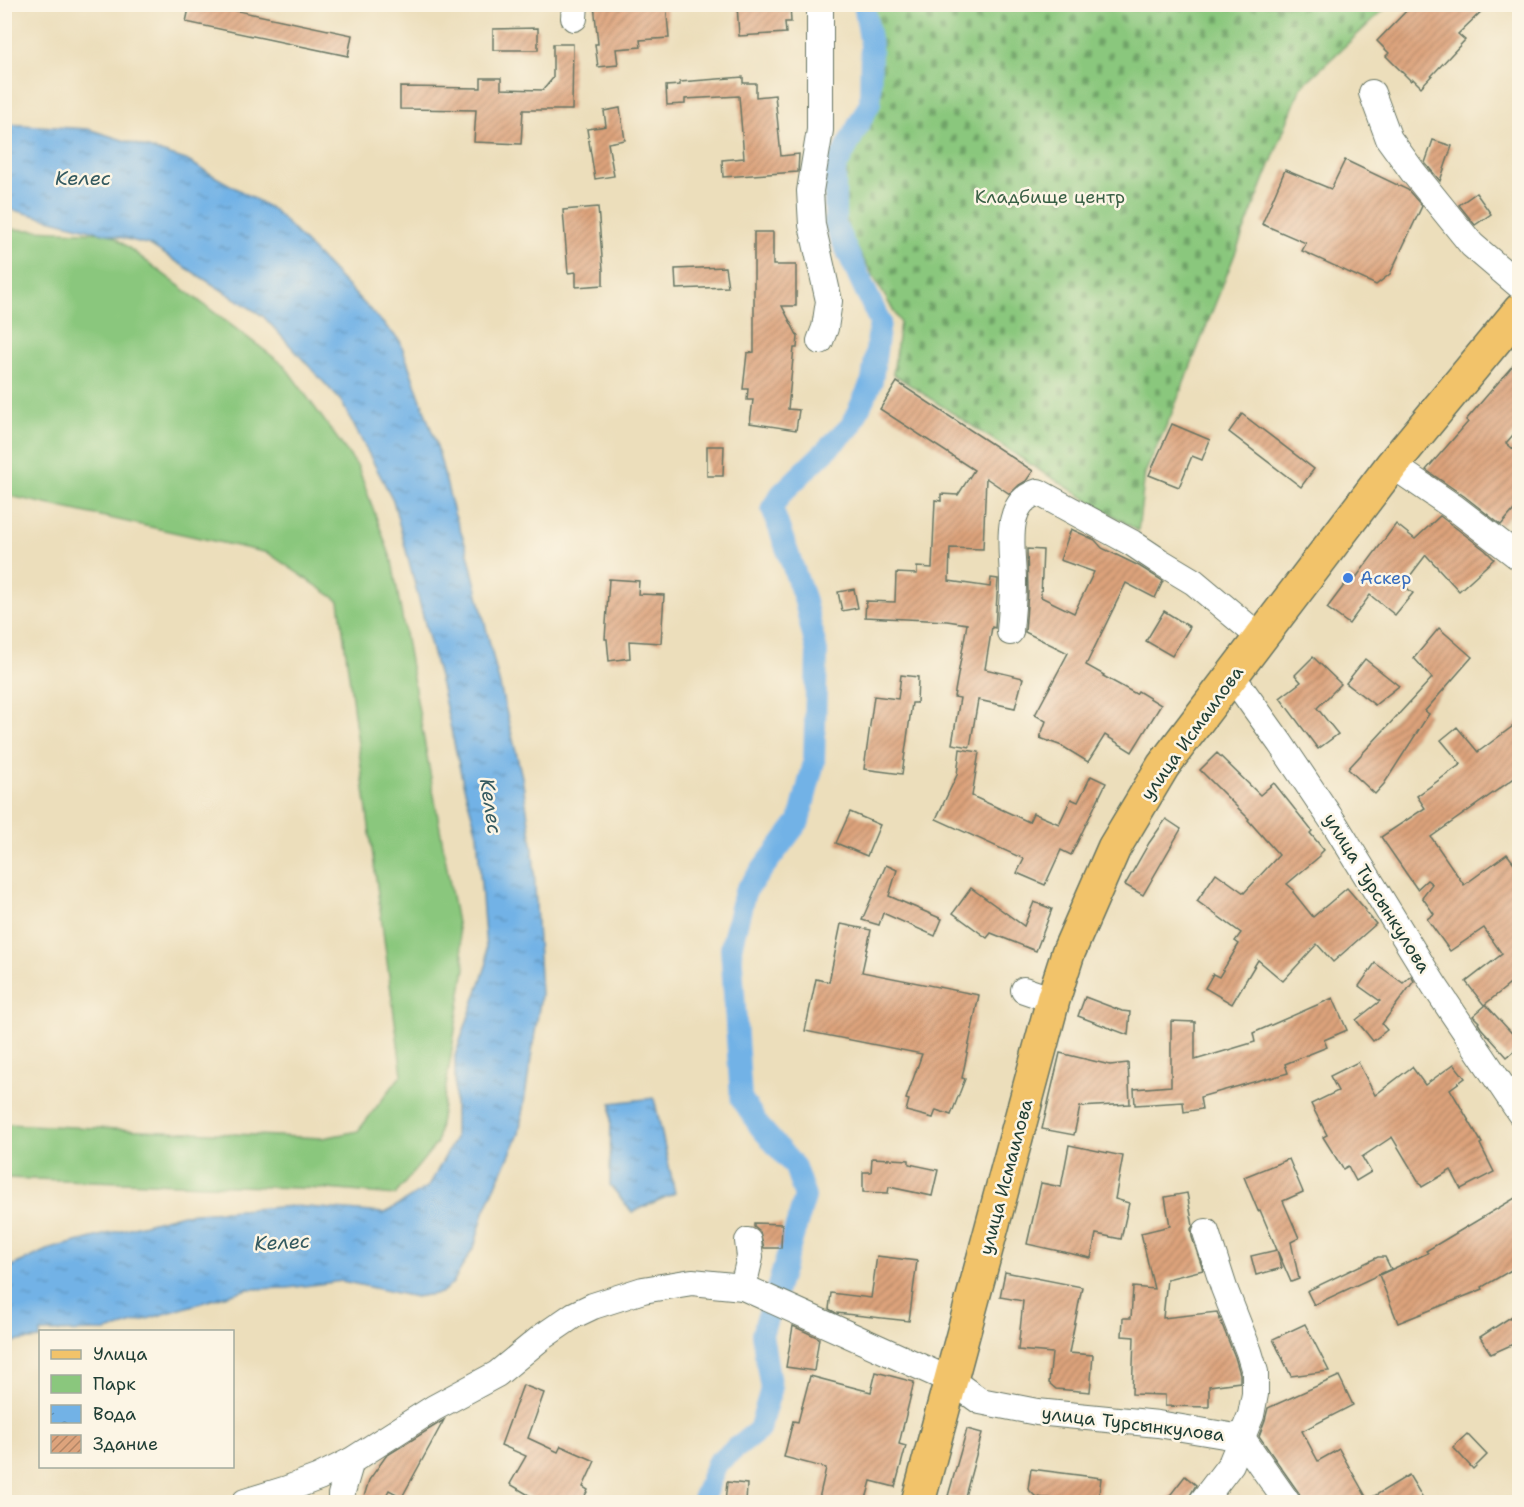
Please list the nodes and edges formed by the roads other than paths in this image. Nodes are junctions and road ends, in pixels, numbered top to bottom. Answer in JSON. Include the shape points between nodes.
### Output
{"nodes":[{"id":1,"x":820,"y":4,"type":"edge"},
{"id":2,"x":1372,"y":93,"type":"dead end"},
{"id":3,"x":1520,"y":286,"type":"edge"},
{"id":4,"x":1520,"y":310,"type":"edge"},
{"id":5,"x":820,"y":341,"type":"dead end"},
{"id":6,"x":1392,"y":465,"type":"junction"},
{"id":7,"x":1520,"y":558,"type":"edge"},
{"id":8,"x":1010,"y":632,"type":"dead end"},
{"id":9,"x":1261,"y":638,"type":"junction"},
{"id":10,"x":1232,"y":676,"type":"junction"},
{"id":11,"x":1520,"y":1113,"type":"edge"},
{"id":12,"x":1206,"y":1233,"type":"dead end"},
{"id":13,"x":748,"y":1241,"type":"dead end"},
{"id":14,"x":743,"y":1287,"type":"junction"},
{"id":15,"x":952,"y":1381,"type":"junction"},
{"id":16,"x":1242,"y":1438,"type":"junction"},
{"id":17,"x":351,"y":1461,"type":"junction"},
{"id":18,"x":245,"y":1503,"type":"edge"},
{"id":19,"x":341,"y":1503,"type":"edge"},
{"id":20,"x":918,"y":1503,"type":"edge"},
{"id":21,"x":1202,"y":1503,"type":"edge"},
{"id":22,"x":1287,"y":1503,"type":"edge"}],
"edges":[{"from":1,"to":5,"type":"street","via":[[820,130],[810,190],[812,225],[829,301]]},
{"from":2,"to":3,"type":"street","via":[[1389,139],[1413,172],[1472,245]]},
{"from":4,"to":6,"type":"main road","name":"улица Исмаилова"},
{"from":6,"to":7,"type":"street"},
{"from":6,"to":9,"type":"main road","name":"улица Исмаилова"},
{"from":8,"to":9,"type":"street","via":[[1014,583],[1012,525],[1023,500],[1038,492],[1133,535],[1159,561],[1194,582]]},
{"from":9,"to":10,"type":"main road","name":"улица Исмаилова"},
{"from":10,"to":11,"type":"street","name":"улица Турсынкулова","via":[[1336,826],[1434,985]]},
{"from":10,"to":15,"type":"main road","name":"улица Исмаилова","via":[[1163,766],[1113,848],[1068,953],[1038,995]]},
{"from":12,"to":16,"type":"street","via":[[1255,1372],[1251,1415]]},
{"from":13,"to":14,"type":"street","via":[[750,1257]]},
{"from":14,"to":15,"type":"street","name":"улица Турсынкулова"},
{"from":14,"to":17,"type":"street","name":"улица Турсынкулова","via":[[692,1282],[643,1290],[593,1306],[542,1337],[497,1374],[434,1408]]},
{"from":15,"to":16,"type":"street","name":"улица Турсынкулова","via":[[980,1401]]},
{"from":15,"to":20,"type":"main road","name":"улица Исмаилова"},
{"from":16,"to":21,"type":"street","via":[[1231,1464]]},
{"from":16,"to":22,"type":"street","name":"улица Турсынкулова"},
{"from":17,"to":18,"type":"street","name":"улица Турсынкулова","via":[[319,1477]]},
{"from":17,"to":19,"type":"street"}]}
